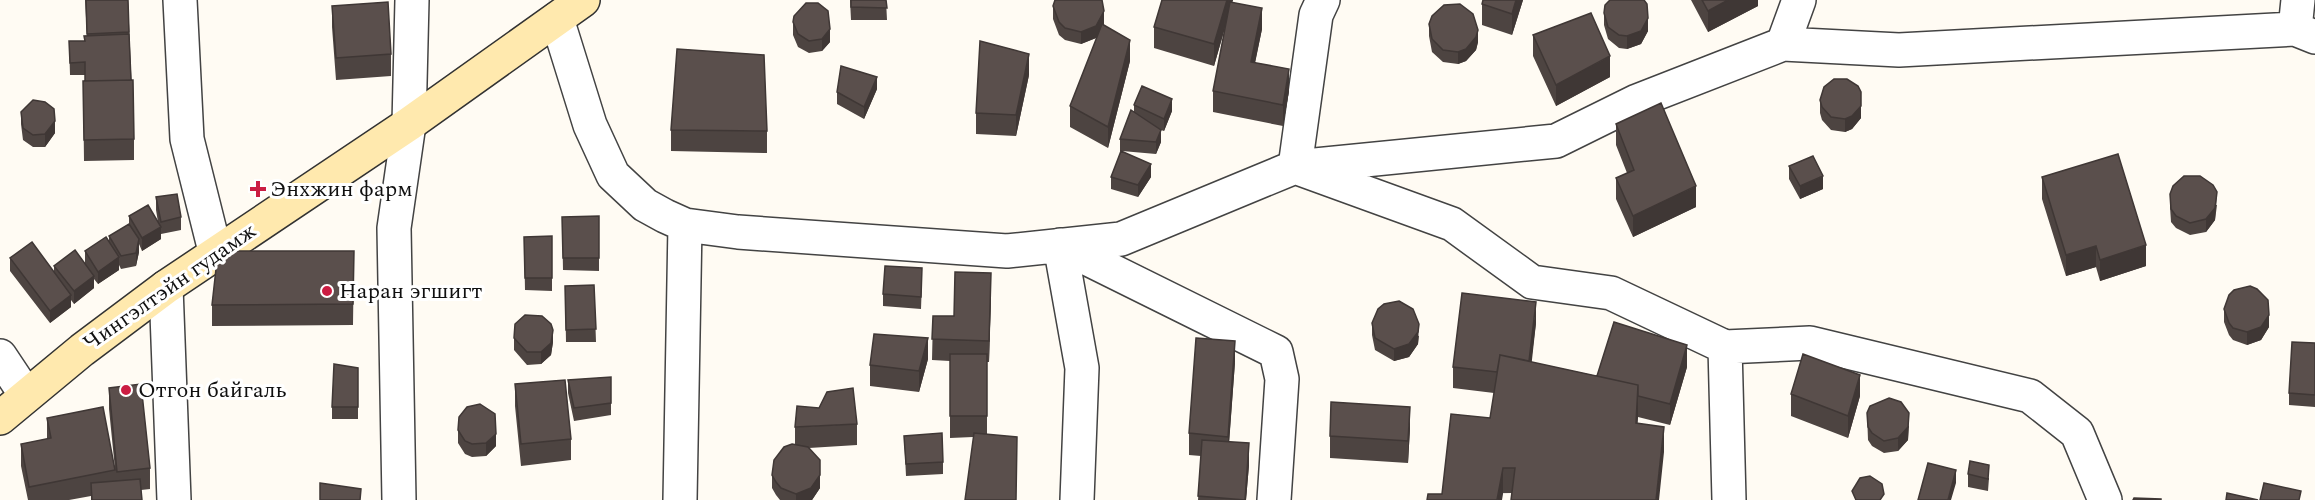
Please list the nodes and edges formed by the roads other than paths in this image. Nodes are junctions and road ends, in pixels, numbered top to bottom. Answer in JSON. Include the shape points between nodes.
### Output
{"nodes":[{"id":1,"x":180,"y":0,"type":"edge"},
{"id":2,"x":412,"y":0,"type":"edge"},
{"id":3,"x":583,"y":0,"type":"edge"},
{"id":4,"x":1323,"y":0,"type":"edge"},
{"id":5,"x":1799,"y":0,"type":"edge"},
{"id":6,"x":557,"y":19,"type":"junction"},
{"id":7,"x":2303,"y":22,"type":"edge"},
{"id":8,"x":1783,"y":45,"type":"junction"},
{"id":9,"x":409,"y":124,"type":"junction"},
{"id":10,"x":1295,"y":167,"type":"junction"},
{"id":11,"x":685,"y":225,"type":"junction"},
{"id":12,"x":1060,"y":245,"type":"junction"},
{"id":13,"x":216,"y":255,"type":"junction"},
{"id":14,"x":166,"y":287,"type":"junction"},
{"id":15,"x":1725,"y":347,"type":"junction"},
{"id":16,"x":0,"y":356,"type":"edge"},
{"id":17,"x":26,"y":395,"type":"junction"},
{"id":18,"x":0,"y":418,"type":"edge"},
{"id":19,"x":174,"y":500,"type":"edge"},
{"id":20,"x":399,"y":500,"type":"edge"},
{"id":21,"x":680,"y":500,"type":"edge"},
{"id":22,"x":1077,"y":500,"type":"edge"},
{"id":23,"x":1274,"y":500,"type":"edge"},
{"id":24,"x":1729,"y":500,"type":"edge"},
{"id":25,"x":2104,"y":500,"type":"edge"}],
"edges":[{"from":1,"to":13,"type":"street","via":[[187,139]]},
{"from":2,"to":9,"type":"street"},
{"from":3,"to":6,"type":"main road","name":"Чингэлтэйн гудамж"},
{"from":4,"to":10,"type":"street","via":[[1316,15]]},
{"from":5,"to":8,"type":"street"},
{"from":6,"to":9,"type":"main road","name":"Чингэлтэйн гудамж"},
{"from":6,"to":11,"type":"street","via":[[590,125],[613,175],[645,205]]},
{"from":7,"to":8,"type":"street","via":[[1899,50]]},
{"from":8,"to":10,"type":"street","via":[[1637,101],[1556,141]]},
{"from":9,"to":13,"type":"main road","name":"Чингэлтэйн гудамж"},
{"from":9,"to":20,"type":"street","via":[[394,228]]},
{"from":10,"to":12,"type":"street","via":[[1121,239]]},
{"from":10,"to":15,"type":"street","via":[[1452,224],[1532,282],[1611,293]]},
{"from":11,"to":12,"type":"street","via":[[1007,251]]},
{"from":11,"to":21,"type":"street"},
{"from":12,"to":22,"type":"street","via":[[1082,368]]},
{"from":12,"to":23,"type":"street","via":[[1276,352],[1282,379]]},
{"from":13,"to":14,"type":"main road","name":"Чингэлтэйн гудамж"},
{"from":14,"to":17,"type":"main road","name":"Чингэлтэйн гудамж"},
{"from":14,"to":19,"type":"street"},
{"from":15,"to":24,"type":"street"},
{"from":15,"to":25,"type":"street","via":[[1810,343],[2030,396],[2077,433]]},
{"from":16,"to":17,"type":"street"},
{"from":17,"to":18,"type":"main road","name":"Чингэлтэйн гудамж"}]}
